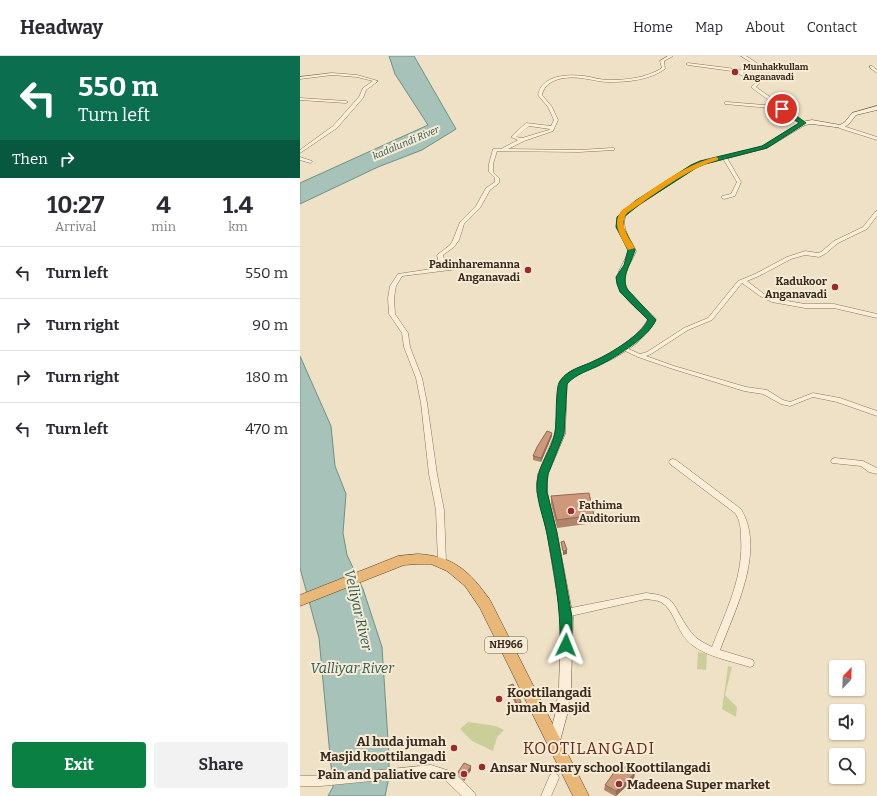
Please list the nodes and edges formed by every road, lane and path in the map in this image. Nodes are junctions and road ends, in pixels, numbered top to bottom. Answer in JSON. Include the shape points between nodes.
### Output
{"nodes":[{"id":1,"x":671,"y":56,"type":"edge"},
{"id":2,"x":743,"y":56,"type":"edge"},
{"id":3,"x":688,"y":64,"type":"dead end"},
{"id":4,"x":871,"y":67,"type":"dead end"},
{"id":5,"x":743,"y":72,"type":"junction"},
{"id":6,"x":877,"y":72,"type":"edge"},
{"id":7,"x":300,"y":78,"type":"edge"},
{"id":8,"x":300,"y":99,"type":"edge"},
{"id":9,"x":346,"y":102,"type":"dead end"},
{"id":10,"x":727,"y":102,"type":"dead end"},
{"id":11,"x":877,"y":108,"type":"edge"},
{"id":12,"x":782,"y":109,"type":"junction"},
{"id":13,"x":803,"y":123,"type":"junction"},
{"id":14,"x":841,"y":127,"type":"junction"},
{"id":15,"x":552,"y":128,"type":"junction"},
{"id":16,"x":877,"y":139,"type":"edge"},
{"id":17,"x":522,"y":140,"type":"junction"},
{"id":18,"x":612,"y":149,"type":"dead end"},
{"id":19,"x":502,"y":150,"type":"junction"},
{"id":20,"x":300,"y":152,"type":"edge"},
{"id":21,"x":724,"y":157,"type":"junction"},
{"id":22,"x":300,"y":158,"type":"edge"},
{"id":23,"x":310,"y":162,"type":"dead end"},
{"id":24,"x":724,"y":197,"type":"dead end"},
{"id":25,"x":877,"y":213,"type":"edge"},
{"id":26,"x":480,"y":265,"type":"dead end"},
{"id":27,"x":440,"y":269,"type":"junction"},
{"id":28,"x":742,"y":281,"type":"junction"},
{"id":29,"x":877,"y":316,"type":"edge"},
{"id":30,"x":622,"y":348,"type":"junction"},
{"id":31,"x":640,"y":356,"type":"junction"},
{"id":32,"x":877,"y":414,"type":"edge"},
{"id":33,"x":835,"y":461,"type":"dead end"},
{"id":34,"x":673,"y":462,"type":"dead end"},
{"id":35,"x":877,"y":471,"type":"edge"},
{"id":36,"x":442,"y":562,"type":"junction"},
{"id":37,"x":300,"y":601,"type":"edge"},
{"id":38,"x":566,"y":613,"type":"junction"},
{"id":39,"x":715,"y":651,"type":"junction"},
{"id":40,"x":750,"y":663,"type":"dead end"},
{"id":41,"x":555,"y":738,"type":"junction"},
{"id":42,"x":554,"y":778,"type":"dead end"},
{"id":43,"x":300,"y":781,"type":"edge"},
{"id":44,"x":470,"y":796,"type":"edge"},
{"id":45,"x":546,"y":796,"type":"edge"},
{"id":46,"x":581,"y":796,"type":"edge"}],
"edges":[{"from":1,"to":15,"type":"street","via":[[662,60],[664,68],[652,75],[610,82],[572,76],[549,82],[540,90],[540,95],[554,114],[556,120]]},
{"from":2,"to":5,"type":"street","via":[[759,66]]},
{"from":3,"to":5,"type":"street"},
{"from":4,"to":6,"type":"street"},
{"from":5,"to":12,"type":"street","via":[[740,73],[758,81],[753,87]]},
{"from":7,"to":20,"type":"street","via":[[332,74],[376,81],[364,89],[361,97],[335,127]]},
{"from":8,"to":9,"type":"street"},
{"from":10,"to":12,"type":"street"},
{"from":11,"to":14,"type":"main road","via":[[854,114]]},
{"from":12,"to":13,"type":"street"},
{"from":13,"to":14,"type":"main road"},
{"from":13,"to":21,"type":"main road","via":[[765,147]]},
{"from":14,"to":16,"type":"street"},
{"from":15,"to":17,"type":"street","via":[[544,134]]},
{"from":15,"to":17,"type":"street","via":[[528,124],[513,137]]},
{"from":17,"to":19,"type":"street"},
{"from":18,"to":19,"type":"street"},
{"from":19,"to":27,"type":"street","via":[[495,150],[491,164],[491,172],[497,178],[497,183],[488,189],[478,206],[462,223],[452,246],[440,255]]},
{"from":21,"to":24,"type":"street","via":[[739,182],[733,195]]},
{"from":21,"to":30,"type":"main road","via":[[684,172],[620,217],[620,227],[632,250],[620,277],[620,284],[652,320],[649,326]]},
{"from":22,"to":23,"type":"street"},
{"from":25,"to":28,"type":"street","via":[[865,228],[836,242],[823,253],[805,253],[789,258]]},
{"from":26,"to":27,"type":"street"},
{"from":27,"to":36,"type":"street","via":[[400,274],[392,286],[391,298],[392,314],[404,333],[424,403],[440,510]]},
{"from":28,"to":29,"type":"street","via":[[774,301],[805,306],[834,306]]},
{"from":28,"to":31,"type":"street","via":[[710,318]]},
{"from":30,"to":31,"type":"street"},
{"from":30,"to":38,"type":"main road","via":[[565,379],[560,434],[543,474],[542,492]]},
{"from":31,"to":32,"type":"street","via":[[746,389],[765,392],[781,402],[790,404],[813,395],[838,400]]},
{"from":33,"to":35,"type":"street","via":[[863,464]]},
{"from":34,"to":39,"type":"street","via":[[738,511],[744,521],[743,574]]},
{"from":36,"to":37,"type":"highway","number":"NH966","via":[[417,558],[403,560]]},
{"from":36,"to":41,"type":"highway","number":"NH966","via":[[449,564],[473,585]]},
{"from":38,"to":39,"type":"street","via":[[654,596],[667,602],[694,643]]},
{"from":38,"to":41,"type":"main road","via":[[565,688]]},
{"from":39,"to":40,"type":"street"},
{"from":41,"to":46,"type":"highway","number":"NH966"},
{"from":42,"to":45,"type":"street"},
{"from":43,"to":44,"type":"street","via":[[431,770],[449,776]]}]}
